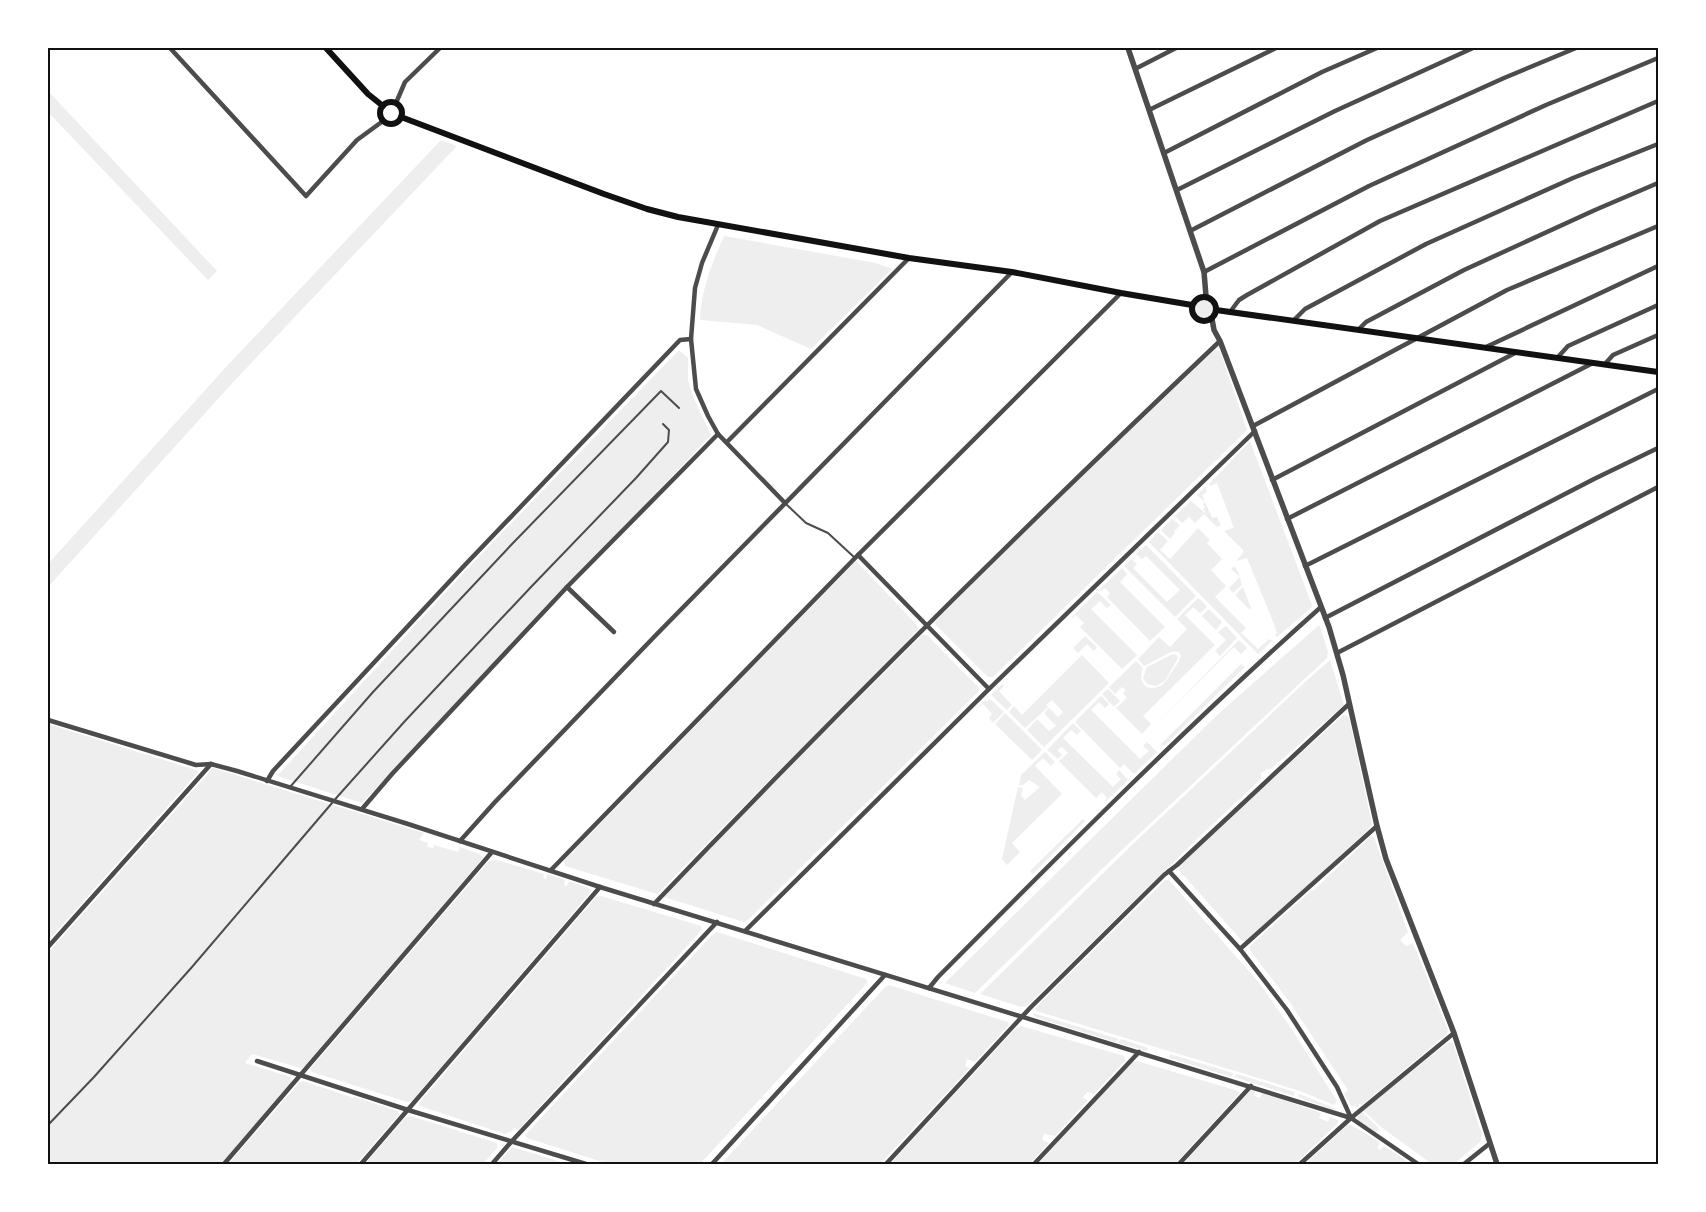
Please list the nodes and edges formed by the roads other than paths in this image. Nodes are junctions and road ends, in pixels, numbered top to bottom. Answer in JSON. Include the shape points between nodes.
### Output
{"nodes":[{"id":1,"x":170,"y":48,"type":"edge"},
{"id":2,"x":326,"y":48,"type":"edge"},
{"id":3,"x":440,"y":48,"type":"edge"},
{"id":4,"x":1128,"y":48,"type":"edge"},
{"id":5,"x":1176,"y":48,"type":"edge"},
{"id":6,"x":1276,"y":48,"type":"edge"},
{"id":7,"x":1377,"y":48,"type":"edge"},
{"id":8,"x":1473,"y":48,"type":"edge"},
{"id":9,"x":1576,"y":48,"type":"edge"},
{"id":10,"x":1658,"y":58,"type":"edge"},
{"id":11,"x":1135,"y":70,"type":"junction"},
{"id":12,"x":1658,"y":101,"type":"edge"},
{"id":13,"x":396,"y":103,"type":"junction"},
{"id":14,"x":383,"y":106,"type":"junction"},
{"id":15,"x":1149,"y":110,"type":"junction"},
{"id":16,"x":401,"y":117,"type":"junction"},
{"id":17,"x":383,"y":121,"type":"junction"},
{"id":18,"x":1658,"y":144,"type":"edge"},
{"id":19,"x":1164,"y":153,"type":"junction"},
{"id":20,"x":1658,"y":183,"type":"edge"},
{"id":21,"x":1177,"y":190,"type":"junction"},
{"id":22,"x":718,"y":225,"type":"junction"},
{"id":23,"x":1658,"y":226,"type":"edge"},
{"id":24,"x":1190,"y":231,"type":"junction"},
{"id":25,"x":909,"y":258,"type":"junction"},
{"id":26,"x":1658,"y":266,"type":"edge"},
{"id":27,"x":1012,"y":272,"type":"junction"},
{"id":28,"x":1204,"y":272,"type":"junction"},
{"id":29,"x":1121,"y":294,"type":"junction"},
{"id":30,"x":1206,"y":296,"type":"junction"},
{"id":31,"x":1192,"y":305,"type":"junction"},
{"id":32,"x":1658,"y":305,"type":"edge"},
{"id":33,"x":1216,"y":310,"type":"junction"},
{"id":34,"x":1230,"y":312,"type":"junction"},
{"id":35,"x":1212,"y":319,"type":"junction"},
{"id":36,"x":1294,"y":320,"type":"junction"},
{"id":37,"x":1359,"y":329,"type":"junction"},
{"id":38,"x":1658,"y":335,"type":"edge"},
{"id":39,"x":1419,"y":337,"type":"junction"},
{"id":40,"x":691,"y":339,"type":"junction"},
{"id":41,"x":1220,"y":341,"type":"junction"},
{"id":42,"x":1485,"y":348,"type":"junction"},
{"id":43,"x":1518,"y":352,"type":"junction"},
{"id":44,"x":1558,"y":357,"type":"junction"},
{"id":45,"x":1593,"y":363,"type":"junction"},
{"id":46,"x":1605,"y":364,"type":"junction"},
{"id":47,"x":1658,"y":372,"type":"edge"},
{"id":48,"x":1658,"y":388,"type":"edge"},
{"id":49,"x":679,"y":408,"type":"dead end"},
{"id":50,"x":663,"y":424,"type":"dead end"},
{"id":51,"x":1254,"y":428,"type":"junction"},
{"id":52,"x":718,"y":434,"type":"junction"},
{"id":53,"x":727,"y":442,"type":"junction"},
{"id":54,"x":1658,"y":448,"type":"edge"},
{"id":55,"x":1272,"y":480,"type":"junction"},
{"id":56,"x":1658,"y":487,"type":"edge"},
{"id":57,"x":784,"y":503,"type":"junction"},
{"id":58,"x":1287,"y":519,"type":"junction"},
{"id":59,"x":856,"y":556,"type":"junction"},
{"id":60,"x":1305,"y":566,"type":"junction"},
{"id":61,"x":567,"y":587,"type":"junction"},
{"id":62,"x":1321,"y":607,"type":"junction"},
{"id":63,"x":1325,"y":618,"type":"junction"},
{"id":64,"x":928,"y":625,"type":"junction"},
{"id":65,"x":614,"y":632,"type":"dead end"},
{"id":66,"x":1337,"y":653,"type":"junction"},
{"id":67,"x":989,"y":689,"type":"junction"},
{"id":68,"x":1349,"y":704,"type":"junction"},
{"id":69,"x":48,"y":720,"type":"edge"},
{"id":70,"x":210,"y":764,"type":"junction"},
{"id":71,"x":267,"y":781,"type":"junction"},
{"id":72,"x":289,"y":788,"type":"junction"},
{"id":73,"x":335,"y":801,"type":"junction"},
{"id":74,"x":362,"y":809,"type":"junction"},
{"id":75,"x":1377,"y":826,"type":"junction"},
{"id":76,"x":460,"y":841,"type":"junction"},
{"id":77,"x":492,"y":852,"type":"junction"},
{"id":78,"x":551,"y":870,"type":"junction"},
{"id":79,"x":1169,"y":871,"type":"junction"},
{"id":80,"x":600,"y":887,"type":"junction"},
{"id":81,"x":654,"y":904,"type":"junction"},
{"id":82,"x":717,"y":922,"type":"junction"},
{"id":83,"x":745,"y":931,"type":"junction"},
{"id":84,"x":48,"y":948,"type":"edge"},
{"id":85,"x":1240,"y":949,"type":"junction"},
{"id":86,"x":884,"y":974,"type":"junction"},
{"id":87,"x":929,"y":988,"type":"junction"},
{"id":88,"x":1022,"y":1016,"type":"junction"},
{"id":89,"x":1454,"y":1033,"type":"junction"},
{"id":90,"x":1139,"y":1052,"type":"junction"},
{"id":91,"x":257,"y":1061,"type":"dead end"},
{"id":92,"x":301,"y":1075,"type":"junction"},
{"id":93,"x":1251,"y":1086,"type":"junction"},
{"id":94,"x":408,"y":1110,"type":"junction"},
{"id":95,"x":1350,"y":1118,"type":"junction"},
{"id":96,"x":48,"y":1125,"type":"edge"},
{"id":97,"x":512,"y":1141,"type":"junction"},
{"id":98,"x":1489,"y":1144,"type":"junction"},
{"id":99,"x":224,"y":1164,"type":"edge"},
{"id":100,"x":361,"y":1164,"type":"edge"},
{"id":101,"x":492,"y":1164,"type":"edge"},
{"id":102,"x":586,"y":1164,"type":"edge"},
{"id":103,"x":712,"y":1164,"type":"edge"},
{"id":104,"x":886,"y":1164,"type":"edge"},
{"id":105,"x":1034,"y":1164,"type":"edge"},
{"id":106,"x":1179,"y":1164,"type":"edge"},
{"id":107,"x":1300,"y":1164,"type":"edge"},
{"id":108,"x":1418,"y":1164,"type":"edge"},
{"id":109,"x":1464,"y":1164,"type":"edge"},
{"id":110,"x":1497,"y":1164,"type":"edge"}],
"edges":[{"from":1,"to":17,"type":"street","via":[[306,196],[357,140]]},
{"from":2,"to":14,"type":"main road"},
{"from":3,"to":13,"type":"street","via":[[405,82]]},
{"from":4,"to":11,"type":"street"},
{"from":5,"to":11,"type":"street"},
{"from":6,"to":15,"type":"street"},
{"from":7,"to":19,"type":"street","via":[[1322,72]]},
{"from":8,"to":21,"type":"street","via":[[1334,111]]},
{"from":9,"to":24,"type":"street","via":[[1367,140]]},
{"from":10,"to":28,"type":"street","via":[[1369,186]]},
{"from":11,"to":15,"type":"street"},
{"from":12,"to":34,"type":"street","via":[[1380,221],[1240,300]]},
{"from":13,"to":14,"type":"main road"},
{"from":13,"to":16,"type":"main road"},
{"from":14,"to":17,"type":"main road","via":[[380,112]]},
{"from":15,"to":19,"type":"street"},
{"from":16,"to":17,"type":"main road","via":[[394,124]]},
{"from":16,"to":22,"type":"main road","via":[[646,209]]},
{"from":18,"to":36,"type":"street","via":[[1426,244],[1305,309]]},
{"from":19,"to":21,"type":"street"},
{"from":20,"to":37,"type":"street","via":[[1464,270],[1366,322]]},
{"from":21,"to":24,"type":"street"},
{"from":22,"to":25,"type":"main road"},
{"from":22,"to":40,"type":"street","via":[[695,288]]},
{"from":23,"to":39,"type":"street","via":[[1507,290]]},
{"from":24,"to":28,"type":"street"},
{"from":25,"to":27,"type":"main road"},
{"from":25,"to":53,"type":"street"},
{"from":26,"to":42,"type":"street"},
{"from":27,"to":29,"type":"main road"},
{"from":27,"to":57,"type":"street"},
{"from":28,"to":30,"type":"street"},
{"from":29,"to":31,"type":"main road"},
{"from":29,"to":59,"type":"street"},
{"from":30,"to":31,"type":"main road","via":[[1196,299]]},
{"from":30,"to":33,"type":"main road","via":[[1214,301]]},
{"from":31,"to":35,"type":"main road","via":[[1196,319],[1205,322]]},
{"from":32,"to":44,"type":"street","via":[[1568,346]]},
{"from":33,"to":34,"type":"main road"},
{"from":33,"to":35,"type":"main road"},
{"from":34,"to":36,"type":"main road"},
{"from":35,"to":41,"type":"street"},
{"from":36,"to":37,"type":"main road"},
{"from":37,"to":39,"type":"main road"},
{"from":38,"to":46,"type":"street","via":[[1616,353]]},
{"from":39,"to":42,"type":"main road"},
{"from":39,"to":51,"type":"street"},
{"from":40,"to":52,"type":"street","via":[[696,389]]},
{"from":40,"to":71,"type":"street","via":[[680,340],[463,567]]},
{"from":41,"to":51,"type":"street"},
{"from":41,"to":64,"type":"street"},
{"from":42,"to":43,"type":"main road"},
{"from":43,"to":44,"type":"main road"},
{"from":43,"to":55,"type":"street"},
{"from":44,"to":45,"type":"main road"},
{"from":45,"to":46,"type":"main road"},
{"from":45,"to":58,"type":"street"},
{"from":46,"to":47,"type":"main road"},
{"from":48,"to":60,"type":"street"},
{"from":49,"to":72,"type":"lane","via":[[661,391],[506,550],[373,692]]},
{"from":50,"to":73,"type":"lane","via":[[669,430],[668,442],[409,717]]},
{"from":51,"to":55,"type":"street"},
{"from":51,"to":67,"type":"street"},
{"from":52,"to":53,"type":"street"},
{"from":52,"to":61,"type":"street"},
{"from":53,"to":57,"type":"street"},
{"from":54,"to":63,"type":"street"},
{"from":55,"to":58,"type":"street"},
{"from":56,"to":66,"type":"street"},
{"from":57,"to":59,"type":"lane","via":[[806,523],[828,532]]},
{"from":57,"to":76,"type":"street"},
{"from":58,"to":60,"type":"street"},
{"from":59,"to":64,"type":"street"},
{"from":59,"to":78,"type":"street"},
{"from":60,"to":62,"type":"street"},
{"from":61,"to":65,"type":"street"},
{"from":61,"to":74,"type":"street"},
{"from":62,"to":63,"type":"street"},
{"from":62,"to":87,"type":"street","via":[[1092,824]]},
{"from":63,"to":66,"type":"street"},
{"from":64,"to":67,"type":"street"},
{"from":64,"to":81,"type":"street","via":[[786,766]]},
{"from":66,"to":68,"type":"street"},
{"from":67,"to":83,"type":"street"},
{"from":68,"to":75,"type":"street"},
{"from":68,"to":79,"type":"street"},
{"from":69,"to":70,"type":"street","via":[[196,765]]},
{"from":70,"to":71,"type":"street"},
{"from":70,"to":84,"type":"street"},
{"from":71,"to":72,"type":"street"},
{"from":72,"to":73,"type":"street"},
{"from":73,"to":74,"type":"street"},
{"from":73,"to":96,"type":"lane","via":[[192,967]]},
{"from":74,"to":76,"type":"street"},
{"from":75,"to":85,"type":"street"},
{"from":75,"to":89,"type":"street","via":[[1394,881]]},
{"from":76,"to":77,"type":"street"},
{"from":77,"to":78,"type":"street"},
{"from":77,"to":92,"type":"street"},
{"from":78,"to":80,"type":"street"},
{"from":79,"to":85,"type":"street"},
{"from":79,"to":88,"type":"street"},
{"from":80,"to":81,"type":"street"},
{"from":80,"to":94,"type":"street"},
{"from":81,"to":82,"type":"street"},
{"from":82,"to":83,"type":"street"},
{"from":82,"to":97,"type":"street"},
{"from":83,"to":86,"type":"street"},
{"from":85,"to":95,"type":"street","via":[[1298,1026],[1337,1087]]},
{"from":86,"to":87,"type":"street"},
{"from":86,"to":103,"type":"street"},
{"from":87,"to":88,"type":"street"},
{"from":88,"to":90,"type":"street"},
{"from":88,"to":104,"type":"street"},
{"from":89,"to":95,"type":"street"},
{"from":89,"to":98,"type":"street"},
{"from":90,"to":93,"type":"street"},
{"from":90,"to":105,"type":"street"},
{"from":91,"to":92,"type":"street"},
{"from":92,"to":94,"type":"street"},
{"from":92,"to":99,"type":"street"},
{"from":93,"to":95,"type":"street"},
{"from":93,"to":106,"type":"street"},
{"from":94,"to":97,"type":"street"},
{"from":94,"to":100,"type":"street"},
{"from":95,"to":107,"type":"street"},
{"from":95,"to":108,"type":"street"},
{"from":97,"to":101,"type":"street"},
{"from":97,"to":102,"type":"street"},
{"from":98,"to":109,"type":"street"},
{"from":98,"to":110,"type":"street"}]}
